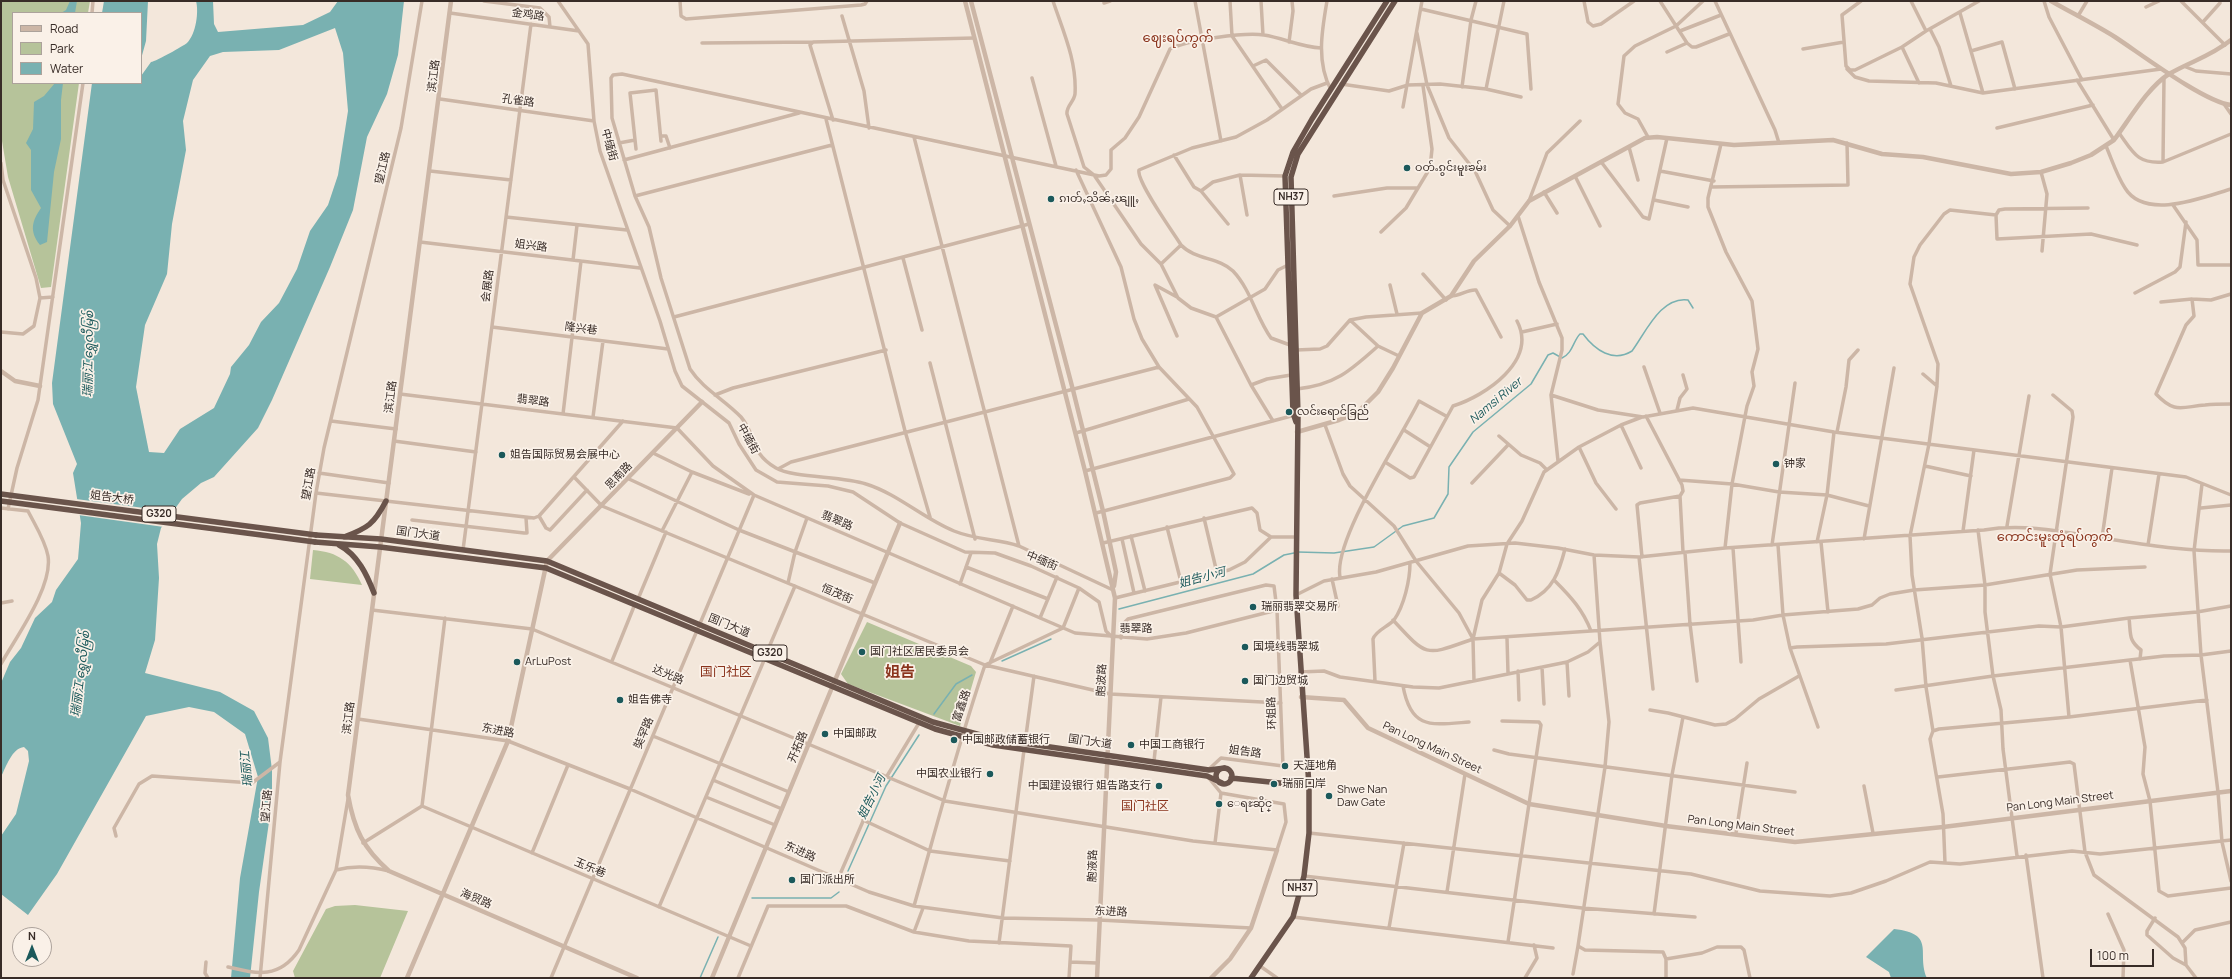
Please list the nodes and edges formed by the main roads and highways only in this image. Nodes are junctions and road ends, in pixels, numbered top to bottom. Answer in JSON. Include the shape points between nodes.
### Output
{"nodes":[{"id":1,"x":1387,"y":1,"type":"edge"},
{"id":2,"x":1395,"y":1,"type":"edge"},
{"id":3,"x":1296,"y":415,"type":"junction"},
{"id":4,"x":1,"y":494,"type":"edge"},
{"id":5,"x":1,"y":501,"type":"edge"},
{"id":6,"x":386,"y":501,"type":"road end"},
{"id":7,"x":316,"y":535,"type":"joint"},
{"id":8,"x":342,"y":538,"type":"junction"},
{"id":9,"x":315,"y":542,"type":"joint"},
{"id":10,"x":337,"y":544,"type":"junction"},
{"id":11,"x":374,"y":593,"type":"road end"},
{"id":12,"x":637,"y":601,"type":"junction"},
{"id":13,"x":766,"y":655,"type":"junction"},
{"id":14,"x":962,"y":734,"type":"junction"},
{"id":15,"x":1107,"y":758,"type":"junction"},
{"id":16,"x":1224,"y":768,"type":"junction"},
{"id":17,"x":1208,"y":773,"type":"junction"},
{"id":18,"x":1231,"y":778,"type":"junction"},
{"id":19,"x":1222,"y":783,"type":"junction"},
{"id":20,"x":1309,"y":786,"type":"junction"},
{"id":21,"x":1251,"y":978,"type":"edge"}],
"edges":[{"from":1,"to":3,"type":"highway","number":"NH37","via":[[1293,152],[1285,176],[1291,375]]},
{"from":2,"to":3,"type":"highway","number":"NH37","via":[[1298,154],[1291,177]]},
{"from":3,"to":20,"type":"highway","number":"NH37","via":[[1296,595],[1301,698]]},
{"from":4,"to":7,"type":"highway","name":"姐告大桥","number":"G320","bridge":true},
{"from":5,"to":9,"type":"highway","name":"姐告大桥","number":"G320","bridge":true},
{"from":6,"to":8,"type":"highway","via":[[376,519],[367,528]]},
{"from":7,"to":8,"type":"highway","name":"国门大道","number":"G320"},
{"from":8,"to":12,"type":"highway","name":"国门大道","number":"G320","via":[[382,539],[547,561]]},
{"from":9,"to":10,"type":"highway","name":"国门大道","number":"G320"},
{"from":10,"to":11,"type":"highway","via":[[357,560]]},
{"from":10,"to":12,"type":"highway","name":"国门大道","number":"G320","via":[[546,568]]},
{"from":12,"to":13,"type":"highway","name":"国门大道","number":"G320"},
{"from":13,"to":14,"type":"highway","name":"国门大道","number":"G320","via":[[835,680]]},
{"from":13,"to":14,"type":"highway","name":"国门大道","number":"G320","via":[[832,687],[919,723]]},
{"from":14,"to":15,"type":"highway","name":"国门大道","number":"G320"},
{"from":14,"to":15,"type":"highway","name":"国门大道","number":"G320","via":[[993,745]]},
{"from":15,"to":17,"type":"highway","name":"国门大道","number":"G320"},
{"from":15,"to":17,"type":"highway","name":"国门大道","number":"G320","via":[[1154,761]]},
{"from":16,"to":17,"type":"highway","name":"国门大道","number":"G320"},
{"from":16,"to":18,"type":"highway","via":[[1231,772]]},
{"from":16,"to":19,"type":"highway","via":[[1220,769],[1216,776]]},
{"from":17,"to":19,"type":"highway","name":"国门大道","number":"G320"},
{"from":18,"to":19,"type":"highway","via":[[1227,783]]},
{"from":18,"to":20,"type":"highway"},
{"from":20,"to":21,"type":"highway","number":"NH37","via":[[1309,833],[1304,876],[1293,917]]}]}
